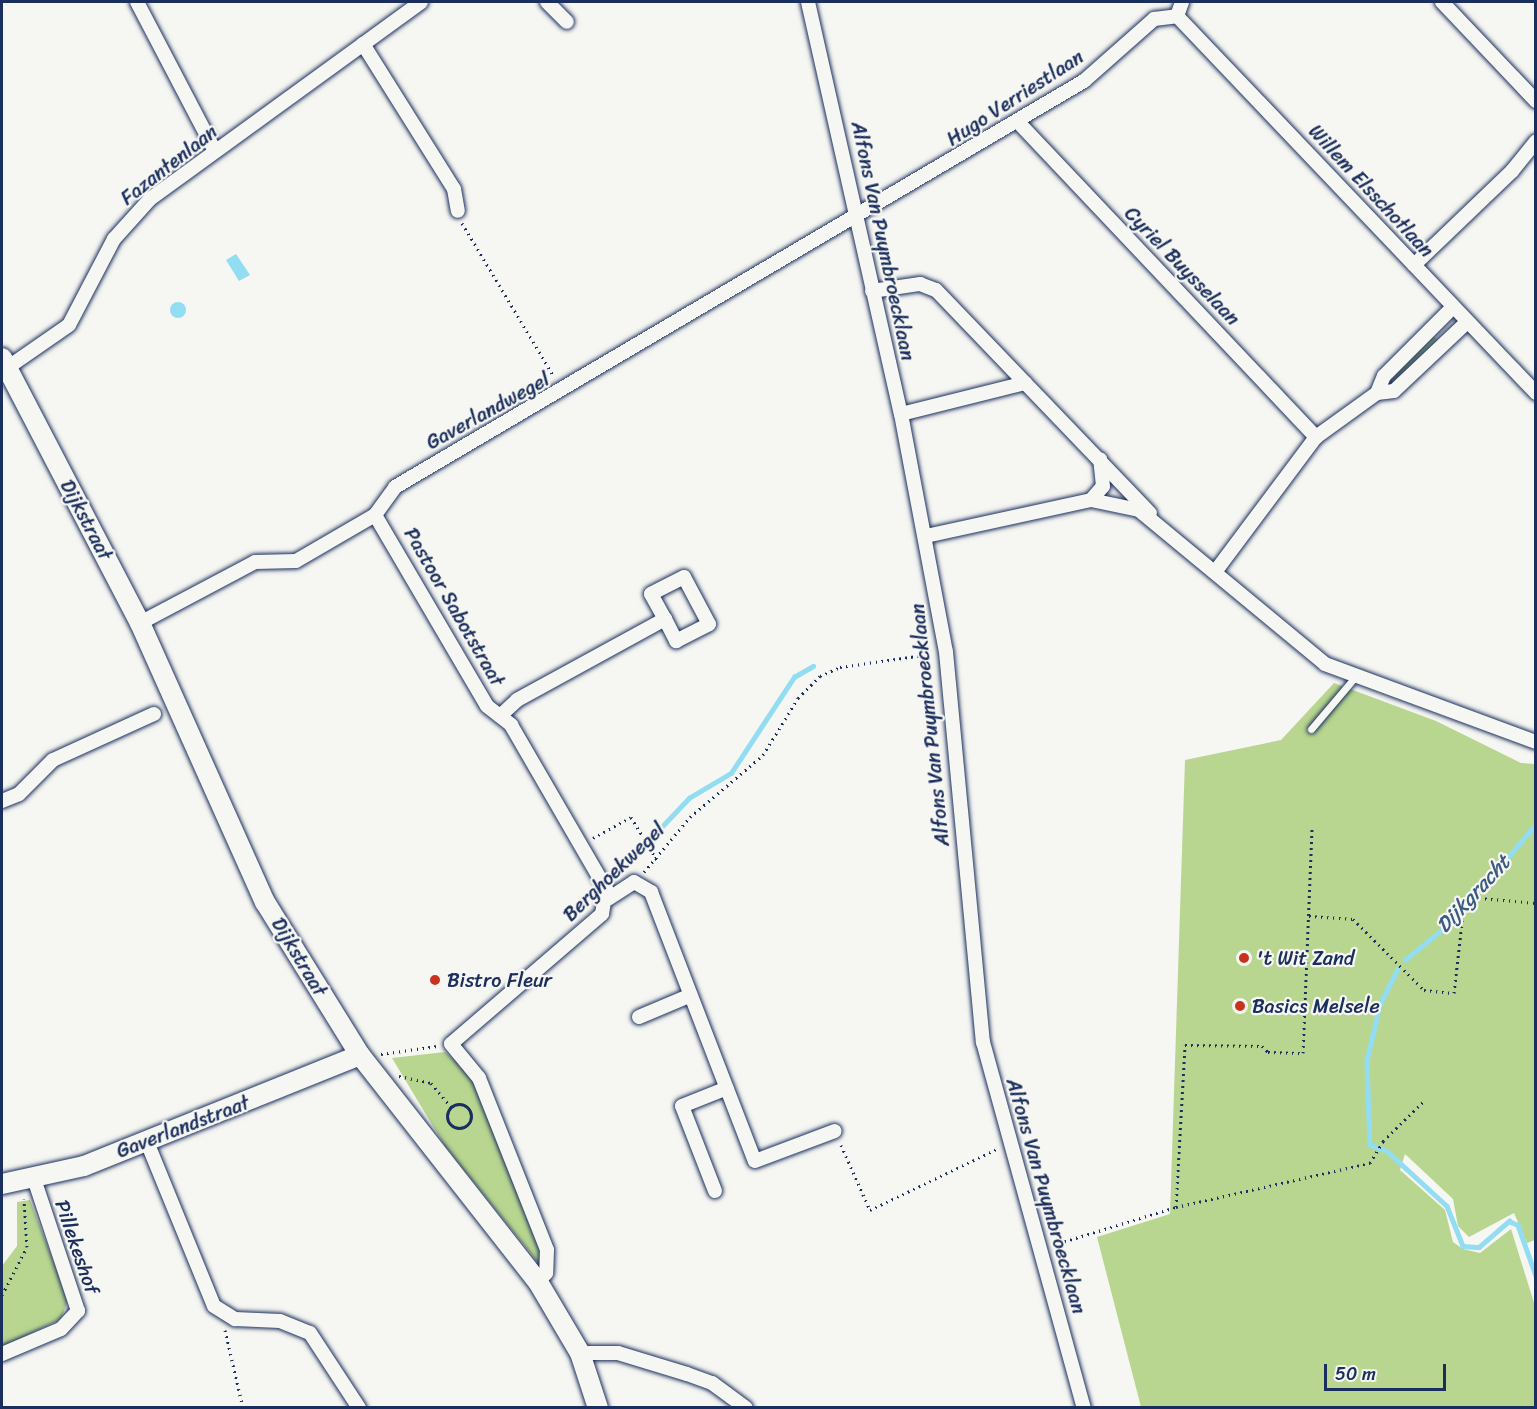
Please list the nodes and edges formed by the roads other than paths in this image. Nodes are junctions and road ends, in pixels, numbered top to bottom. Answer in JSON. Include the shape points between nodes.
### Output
{"nodes":[{"id":1,"x":136,"y":2,"type":"edge"},
{"id":2,"x":421,"y":2,"type":"edge"},
{"id":3,"x":547,"y":2,"type":"edge"},
{"id":4,"x":808,"y":2,"type":"edge"},
{"id":5,"x":1182,"y":2,"type":"edge"},
{"id":6,"x":1442,"y":2,"type":"edge"},
{"id":7,"x":1177,"y":16,"type":"junction"},
{"id":8,"x":567,"y":21,"type":"dead end"},
{"id":9,"x":363,"y":44,"type":"junction"},
{"id":10,"x":1536,"y":101,"type":"edge"},
{"id":11,"x":1018,"y":122,"type":"junction"},
{"id":12,"x":1536,"y":141,"type":"edge"},
{"id":13,"x":215,"y":151,"type":"junction"},
{"id":14,"x":458,"y":211,"type":"road end"},
{"id":15,"x":855,"y":216,"type":"junction"},
{"id":16,"x":1414,"y":265,"type":"junction"},
{"id":17,"x":872,"y":291,"type":"junction"},
{"id":18,"x":1453,"y":307,"type":"junction"},
{"id":19,"x":1467,"y":322,"type":"junction"},
{"id":20,"x":4,"y":363,"type":"edge"},
{"id":21,"x":1025,"y":383,"type":"junction"},
{"id":22,"x":1377,"y":393,"type":"junction"},
{"id":23,"x":1536,"y":393,"type":"edge"},
{"id":24,"x":901,"y":414,"type":"junction"},
{"id":25,"x":1316,"y":436,"type":"junction"},
{"id":26,"x":1098,"y":455,"type":"junction"},
{"id":27,"x":1091,"y":500,"type":"junction"},
{"id":28,"x":375,"y":515,"type":"junction"},
{"id":29,"x":1154,"y":517,"type":"junction"},
{"id":30,"x":926,"y":536,"type":"junction"},
{"id":31,"x":1215,"y":572,"type":"junction"},
{"id":32,"x":665,"y":619,"type":"junction"},
{"id":33,"x":140,"y":623,"type":"junction"},
{"id":34,"x":1355,"y":677,"type":"junction"},
{"id":35,"x":154,"y":714,"type":"dead end"},
{"id":36,"x":500,"y":716,"type":"junction"},
{"id":37,"x":1311,"y":729,"type":"dead end"},
{"id":38,"x":1536,"y":742,"type":"edge"},
{"id":39,"x":2,"y":801,"type":"edge"},
{"id":40,"x":608,"y":899,"type":"junction"},
{"id":41,"x":691,"y":995,"type":"junction"},
{"id":42,"x":639,"y":1017,"type":"dead end"},
{"id":43,"x":369,"y":1054,"type":"junction"},
{"id":44,"x":727,"y":1088,"type":"junction"},
{"id":45,"x":835,"y":1131,"type":"road end"},
{"id":46,"x":147,"y":1142,"type":"junction"},
{"id":47,"x":28,"y":1180,"type":"junction"},
{"id":48,"x":2,"y":1184,"type":"edge"},
{"id":49,"x":715,"y":1191,"type":"dead end"},
{"id":50,"x":538,"y":1282,"type":"junction"},
{"id":51,"x":580,"y":1353,"type":"junction"},
{"id":52,"x":2,"y":1354,"type":"edge"},
{"id":53,"x":359,"y":1407,"type":"edge"},
{"id":54,"x":598,"y":1407,"type":"edge"},
{"id":55,"x":746,"y":1407,"type":"edge"},
{"id":56,"x":1084,"y":1407,"type":"edge"}],
"edges":[{"from":1,"to":13,"type":"street"},
{"from":2,"to":9,"type":"street","name":"Fazantenlaan"},
{"from":3,"to":8,"type":"street"},
{"from":4,"to":15,"type":"street","name":"Alfons Van Puymbroecklaan"},
{"from":5,"to":7,"type":"street"},
{"from":6,"to":10,"type":"street"},
{"from":7,"to":11,"type":"street","name":"Hugo Verriestlaan","via":[[1154,19],[1084,81]]},
{"from":7,"to":16,"type":"street","name":"Willem Elsschotlaan"},
{"from":9,"to":13,"type":"street","name":"Fazantenlaan"},
{"from":9,"to":14,"type":"street","via":[[454,189]]},
{"from":11,"to":15,"type":"street","name":"Hugo Verriestlaan"},
{"from":11,"to":25,"type":"street","name":"Cyriel Buysselaan"},
{"from":12,"to":16,"type":"street","via":[[1512,171]]},
{"from":13,"to":20,"type":"street","name":"Fazantenlaan","via":[[150,199],[114,238],[69,326]]},
{"from":15,"to":17,"type":"street","name":"Alfons Van Puymbroecklaan"},
{"from":15,"to":28,"type":"street","name":"Gaverlandwegel","via":[[563,392],[395,487]]},
{"from":16,"to":18,"type":"street","name":"Willem Elsschotlaan"},
{"from":17,"to":21,"type":"street","via":[[921,284],[936,290]]},
{"from":17,"to":24,"type":"street","name":"Alfons Van Puymbroecklaan"},
{"from":18,"to":19,"type":"street","name":"Willem Elsschotlaan"},
{"from":18,"to":22,"type":"street","via":[[1384,376]]},
{"from":19,"to":22,"type":"street","via":[[1394,391]]},
{"from":19,"to":23,"type":"street","name":"Willem Elsschotlaan"},
{"from":20,"to":33,"type":"main road","name":"Dijkstraat"},
{"from":21,"to":24,"type":"street"},
{"from":21,"to":26,"type":"street"},
{"from":22,"to":25,"type":"street"},
{"from":24,"to":30,"type":"street","name":"Alfons Van Puymbroecklaan"},
{"from":25,"to":31,"type":"street"},
{"from":26,"to":27,"type":"street","via":[[1103,486]]},
{"from":26,"to":29,"type":"street"},
{"from":27,"to":29,"type":"street"},
{"from":27,"to":30,"type":"street"},
{"from":28,"to":33,"type":"street","name":"Gaverlandwegel","via":[[296,561],[255,562]]},
{"from":28,"to":36,"type":"street","name":"Pastoor Sabotstraat","via":[[487,706]]},
{"from":29,"to":31,"type":"street"},
{"from":30,"to":56,"type":"street","name":"Alfons Van Puymbroecklaan","via":[[946,652],[983,1042]]},
{"from":31,"to":34,"type":"street","via":[[1297,645]]},
{"from":32,"to":32,"type":"street","via":[[676,641],[709,624],[684,577],[651,594]]},
{"from":32,"to":36,"type":"street","name":"Pastoor Sabotstraat","via":[[517,700]]},
{"from":33,"to":43,"type":"main road","name":"Dijkstraat","via":[[265,902]]},
{"from":34,"to":37,"type":"lane"},
{"from":34,"to":38,"type":"street"},
{"from":35,"to":39,"type":"street","via":[[53,760],[19,794]]},
{"from":36,"to":40,"type":"street","name":"Pastoor Sabotstraat","via":[[511,725]]},
{"from":40,"to":41,"type":"street","name":"Berghoekwegel","via":[[634,882],[651,892]]},
{"from":40,"to":50,"type":"street","name":"Berghoekwegel","via":[[602,914],[451,1044],[479,1078],[547,1250],[546,1272]]},
{"from":41,"to":42,"type":"street"},
{"from":41,"to":44,"type":"street"},
{"from":43,"to":46,"type":"main road","name":"Gaverlandstraat"},
{"from":43,"to":50,"type":"main road","name":"Dijkstraat"},
{"from":44,"to":45,"type":"street","via":[[755,1161]]},
{"from":44,"to":49,"type":"street","via":[[682,1106]]},
{"from":46,"to":47,"type":"main road","name":"Gaverlandstraat"},
{"from":46,"to":53,"type":"street","via":[[207,1296],[223,1313],[288,1323],[310,1333]]},
{"from":47,"to":48,"type":"main road","name":"Gaverlandstraat"},
{"from":47,"to":52,"type":"street","name":"Pillekeshof","via":[[78,1311],[61,1329]]},
{"from":50,"to":51,"type":"main road","name":"Dijkstraat"},
{"from":51,"to":54,"type":"main road","name":"Dijkstraat"},
{"from":51,"to":55,"type":"street","via":[[618,1353],[687,1374],[712,1383]]}]}
